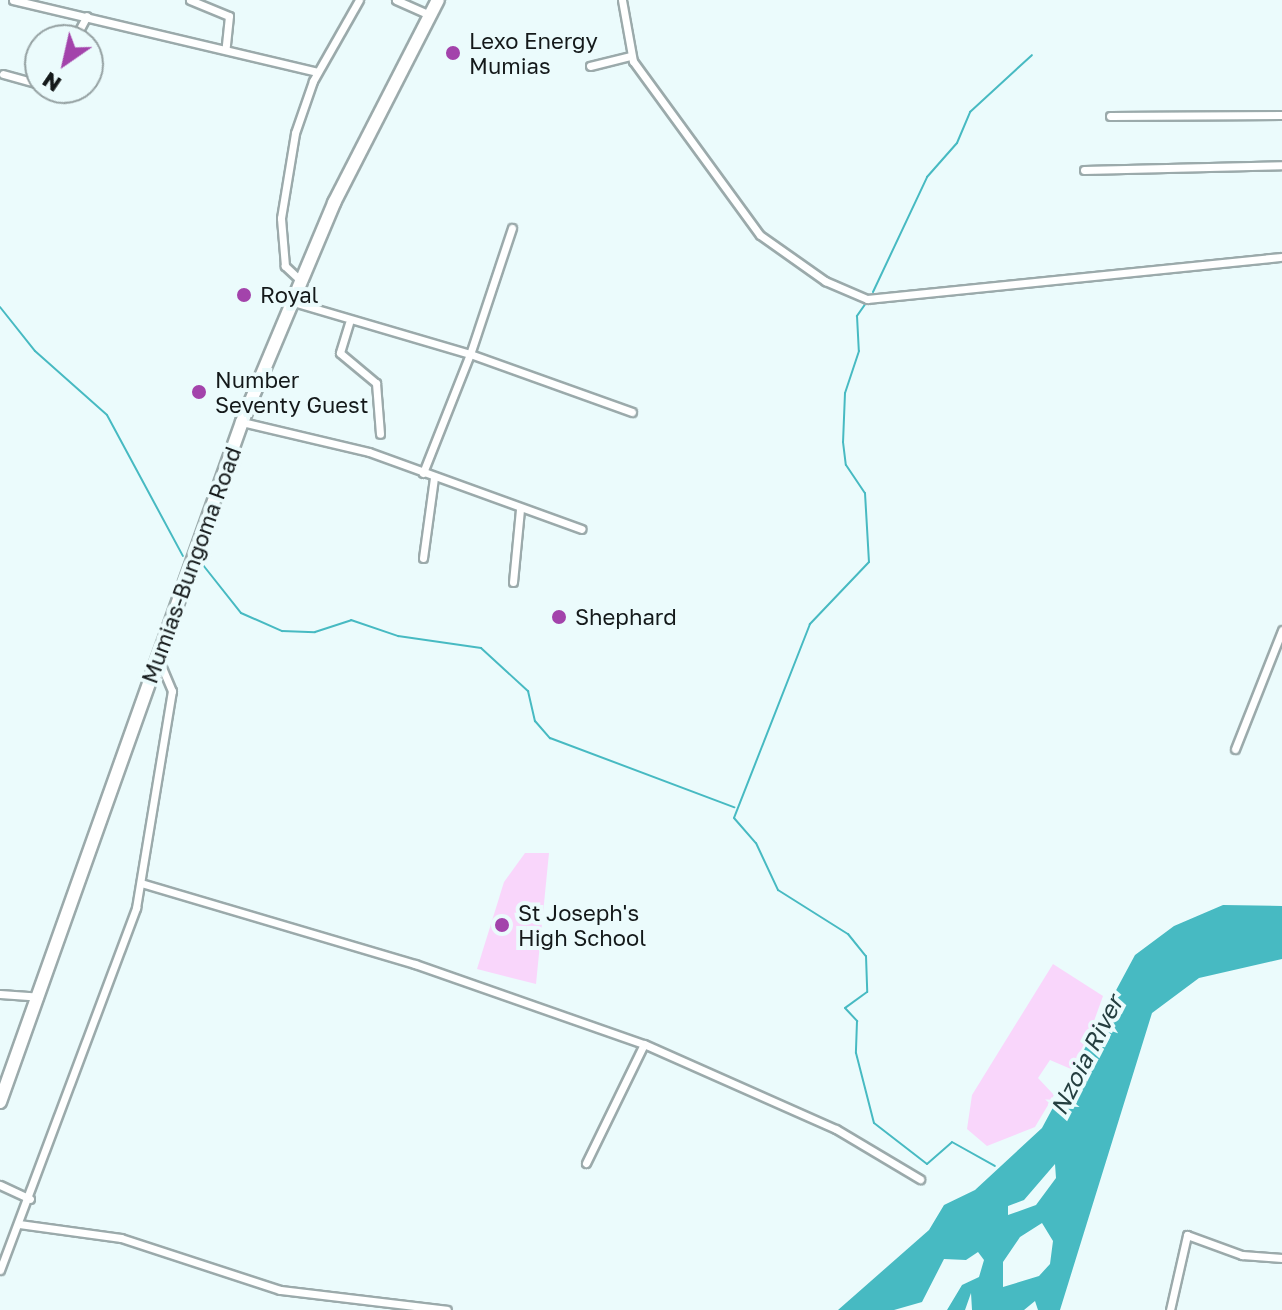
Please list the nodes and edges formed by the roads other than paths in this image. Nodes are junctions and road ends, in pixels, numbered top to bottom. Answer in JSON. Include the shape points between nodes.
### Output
{"nodes":[{"id":1,"x":13,"y":0,"type":"edge"},
{"id":2,"x":190,"y":0,"type":"edge"},
{"id":3,"x":359,"y":0,"type":"edge"},
{"id":4,"x":396,"y":0,"type":"edge"},
{"id":5,"x":438,"y":0,"type":"edge"},
{"id":6,"x":622,"y":0,"type":"edge"},
{"id":7,"x":430,"y":15,"type":"junction"},
{"id":8,"x":87,"y":16,"type":"junction"},
{"id":9,"x":83,"y":24,"type":"edge"},
{"id":10,"x":226,"y":47,"type":"junction"},
{"id":11,"x":630,"y":56,"type":"junction"},
{"id":12,"x":590,"y":66,"type":"dead end"},
{"id":13,"x":318,"y":72,"type":"junction"},
{"id":14,"x":3,"y":74,"type":"dead end"},
{"id":15,"x":24,"y":80,"type":"edge"},
{"id":16,"x":1282,"y":115,"type":"edge"},
{"id":17,"x":1110,"y":116,"type":"dead end"},
{"id":18,"x":1282,"y":165,"type":"edge"},
{"id":19,"x":1084,"y":170,"type":"dead end"},
{"id":20,"x":512,"y":228,"type":"dead end"},
{"id":21,"x":1282,"y":257,"type":"edge"},
{"id":22,"x":300,"y":280,"type":"junction"},
{"id":23,"x":291,"y":301,"type":"junction"},
{"id":24,"x":349,"y":323,"type":"junction"},
{"id":25,"x":470,"y":354,"type":"junction"},
{"id":26,"x":632,"y":412,"type":"dead end"},
{"id":27,"x":242,"y":422,"type":"junction"},
{"id":28,"x":380,"y":434,"type":"dead end"},
{"id":29,"x":423,"y":473,"type":"junction"},
{"id":30,"x":434,"y":478,"type":"junction"},
{"id":31,"x":520,"y":509,"type":"junction"},
{"id":32,"x":582,"y":529,"type":"dead end"},
{"id":33,"x":423,"y":558,"type":"dead end"},
{"id":34,"x":513,"y":582,"type":"dead end"},
{"id":35,"x":1282,"y":630,"type":"edge"},
{"id":36,"x":158,"y":658,"type":"junction"},
{"id":37,"x":1235,"y":749,"type":"dead end"},
{"id":38,"x":141,"y":883,"type":"junction"},
{"id":39,"x":0,"y":994,"type":"edge"},
{"id":40,"x":39,"y":997,"type":"junction"},
{"id":41,"x":644,"y":1044,"type":"junction"},
{"id":42,"x":0,"y":1102,"type":"edge"},
{"id":43,"x":586,"y":1163,"type":"dead end"},
{"id":44,"x":920,"y":1179,"type":"dead end"},
{"id":45,"x":0,"y":1185,"type":"edge"},
{"id":46,"x":30,"y":1199,"type":"junction"},
{"id":47,"x":19,"y":1224,"type":"junction"},
{"id":48,"x":1282,"y":1258,"type":"edge"},
{"id":49,"x":0,"y":1270,"type":"edge"},
{"id":50,"x":447,"y":1310,"type":"edge"},
{"id":51,"x":1170,"y":1310,"type":"edge"}],
"edges":[{"from":1,"to":8,"type":"street"},
{"from":2,"to":10,"type":"street","via":[[229,16]]},
{"from":3,"to":13,"type":"street"},
{"from":4,"to":7,"type":"street"},
{"from":5,"to":7,"type":"highway","name":"Mumias-Bungoma Road"},
{"from":6,"to":11,"type":"street"},
{"from":7,"to":22,"type":"highway","name":"Mumias-Bungoma Road"},
{"from":8,"to":9,"type":"street"},
{"from":8,"to":10,"type":"street"},
{"from":10,"to":13,"type":"street"},
{"from":11,"to":12,"type":"street"},
{"from":11,"to":21,"type":"street","via":[[760,235],[825,281],[874,301]]},
{"from":13,"to":22,"type":"street","via":[[295,133],[281,218],[285,266]]},
{"from":14,"to":15,"type":"street"},
{"from":16,"to":17,"type":"street"},
{"from":18,"to":19,"type":"street"},
{"from":20,"to":25,"type":"street"},
{"from":22,"to":23,"type":"highway","name":"Mumias-Bungoma Road"},
{"from":23,"to":24,"type":"street"},
{"from":23,"to":27,"type":"highway","name":"Mumias-Bungoma Road"},
{"from":24,"to":25,"type":"street"},
{"from":24,"to":28,"type":"street","via":[[341,355],[376,383]]},
{"from":25,"to":26,"type":"street"},
{"from":25,"to":29,"type":"street"},
{"from":27,"to":29,"type":"street","via":[[329,439]]},
{"from":27,"to":36,"type":"highway","name":"Mumias-Bungoma Road"},
{"from":29,"to":30,"type":"street"},
{"from":30,"to":31,"type":"street"},
{"from":30,"to":33,"type":"street"},
{"from":31,"to":32,"type":"street"},
{"from":31,"to":34,"type":"street"},
{"from":35,"to":37,"type":"street"},
{"from":36,"to":38,"type":"street","via":[[172,691]]},
{"from":36,"to":40,"type":"highway","name":"Mumias-Bungoma Road"},
{"from":38,"to":41,"type":"street","via":[[415,964]]},
{"from":38,"to":46,"type":"street"},
{"from":39,"to":40,"type":"street"},
{"from":40,"to":42,"type":"highway","name":"Mumias-Bungoma Road"},
{"from":41,"to":43,"type":"street"},
{"from":41,"to":44,"type":"street","via":[[836,1129]]},
{"from":45,"to":46,"type":"street"},
{"from":46,"to":47,"type":"street"},
{"from":47,"to":49,"type":"street"},
{"from":47,"to":50,"type":"street","via":[[121,1238],[270,1288]]},
{"from":48,"to":51,"type":"street","via":[[1242,1255],[1187,1235]]}]}
